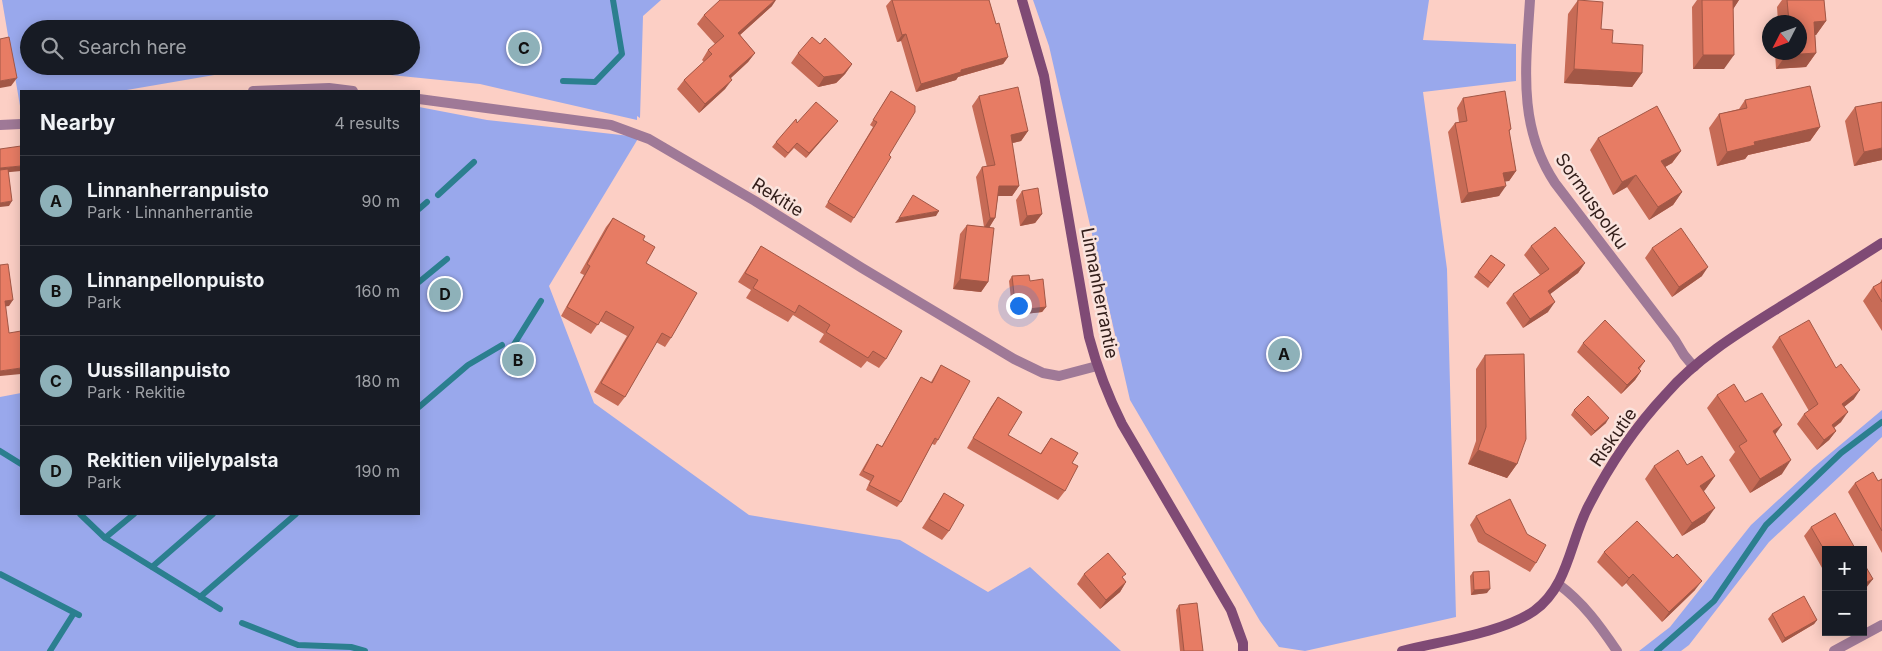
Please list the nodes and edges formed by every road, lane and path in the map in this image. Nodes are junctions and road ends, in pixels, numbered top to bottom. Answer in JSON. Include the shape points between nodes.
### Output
{"nodes":[{"id":1,"x":1022,"y":0,"type":"edge"},
{"id":2,"x":1530,"y":0,"type":"edge"},
{"id":3,"x":278,"y":90,"type":"edge"},
{"id":4,"x":346,"y":90,"type":"edge"},
{"id":5,"x":420,"y":100,"type":"edge"},
{"id":6,"x":20,"y":124,"type":"edge"},
{"id":7,"x":0,"y":125,"type":"edge"},
{"id":8,"x":1882,"y":243,"type":"edge"},
{"id":9,"x":1097,"y":366,"type":"junction"},
{"id":10,"x":1694,"y":367,"type":"junction"},
{"id":11,"x":1558,"y":584,"type":"junction"},
{"id":12,"x":1882,"y":624,"type":"edge"},
{"id":13,"x":1243,"y":651,"type":"edge"},
{"id":14,"x":1402,"y":651,"type":"edge"},
{"id":15,"x":1617,"y":651,"type":"edge"},
{"id":16,"x":1834,"y":651,"type":"edge"}],
"edges":[{"from":1,"to":9,"type":"street","name":"Linnanherrantie","via":[[1044,76],[1088,337]]},
{"from":2,"to":10,"type":"street","name":"Sormuspolku","via":[[1525,90],[1527,109],[1542,160],[1555,183]]},
{"from":3,"to":4,"type":"street"},
{"from":5,"to":9,"type":"street","name":"Rekitie","via":[[611,125],[631,131],[755,201],[1028,366],[1059,376]]},
{"from":6,"to":7,"type":"street"},
{"from":8,"to":10,"type":"street","name":"Riskutie","via":[[1741,332]]},
{"from":9,"to":13,"type":"street","name":"Linnanherrantie","via":[[1122,424],[1232,610]]},
{"from":10,"to":11,"type":"street","name":"Riskutie","via":[[1636,428],[1610,467],[1587,507]]},
{"from":11,"to":14,"type":"street","name":"Riskutie","via":[[1548,600],[1510,624]]},
{"from":11,"to":15,"type":"street","via":[[1592,615]]},
{"from":12,"to":16,"type":"street"}]}
